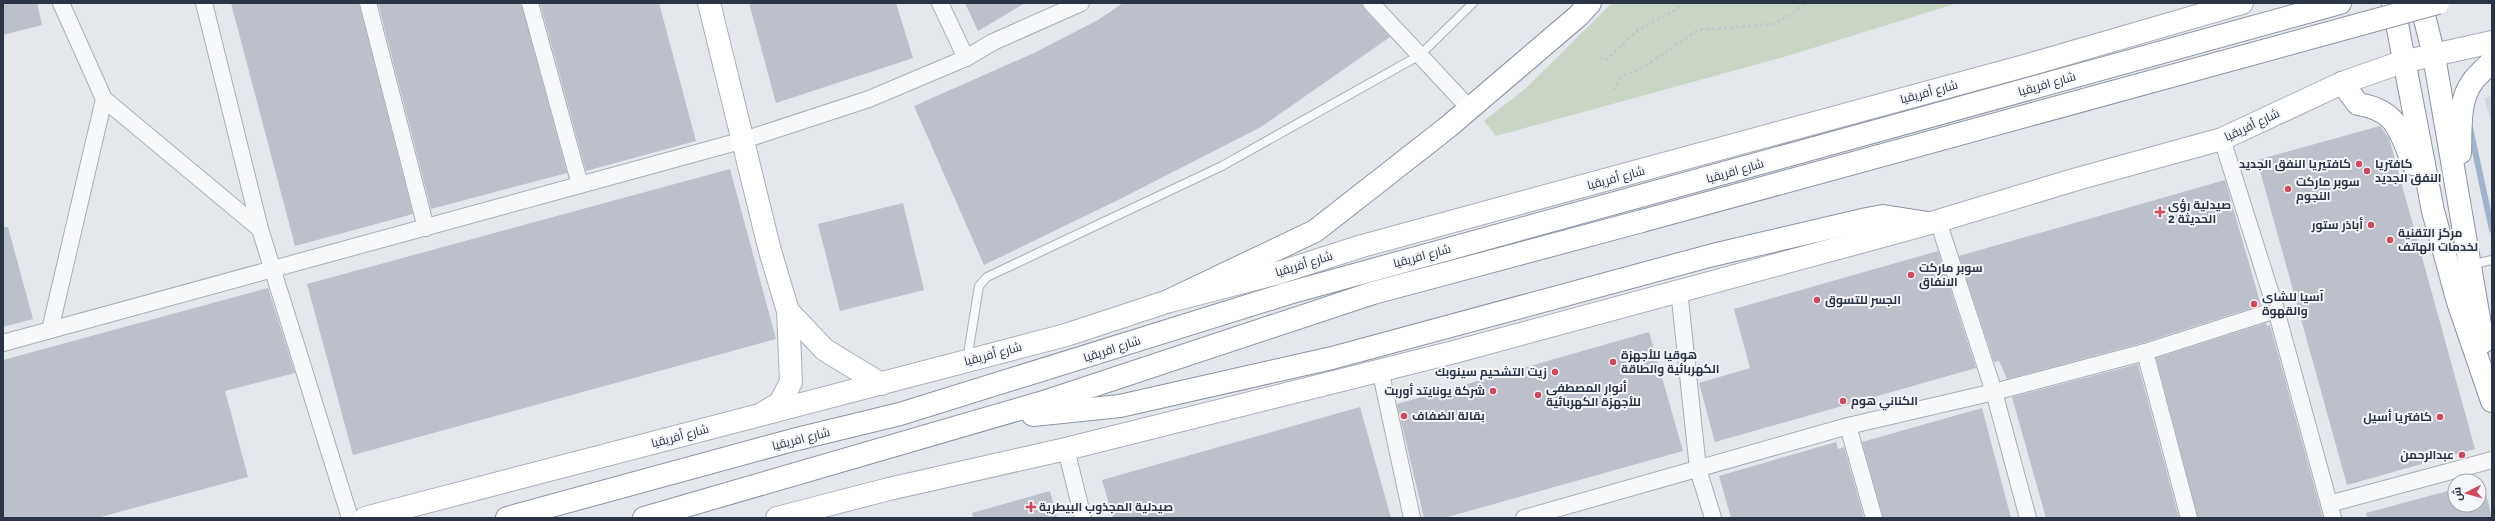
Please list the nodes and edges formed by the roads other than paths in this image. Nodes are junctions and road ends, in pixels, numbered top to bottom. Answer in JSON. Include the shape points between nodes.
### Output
{"nodes":[{"id":1,"x":61,"y":3,"type":"edge"},
{"id":2,"x":204,"y":3,"type":"edge"},
{"id":3,"x":368,"y":3,"type":"edge"},
{"id":4,"x":530,"y":3,"type":"edge"},
{"id":5,"x":709,"y":3,"type":"edge"},
{"id":6,"x":940,"y":3,"type":"edge"},
{"id":7,"x":1081,"y":3,"type":"edge"},
{"id":8,"x":1371,"y":3,"type":"edge"},
{"id":9,"x":1473,"y":3,"type":"edge"},
{"id":10,"x":1590,"y":3,"type":"edge"},
{"id":11,"x":2242,"y":3,"type":"edge"},
{"id":12,"x":2340,"y":3,"type":"edge"},
{"id":13,"x":2393,"y":3,"type":"edge"},
{"id":14,"x":2421,"y":3,"type":"edge"},
{"id":15,"x":2438,"y":3,"type":"edge"},
{"id":16,"x":2492,"y":42,"type":"edge"},
{"id":17,"x":1420,"y":55,"type":"junction"},
{"id":18,"x":2434,"y":56,"type":"junction"},
{"id":19,"x":966,"y":58,"type":"junction"},
{"id":20,"x":2492,"y":61,"type":"edge"},
{"id":21,"x":2402,"y":62,"type":"junction"},
{"id":22,"x":2342,"y":83,"type":"junction"},
{"id":23,"x":104,"y":99,"type":"junction"},
{"id":24,"x":1470,"y":109,"type":"junction"},
{"id":25,"x":2222,"y":139,"type":"junction"},
{"id":26,"x":744,"y":140,"type":"junction"},
{"id":27,"x":580,"y":185,"type":"junction"},
{"id":28,"x":2459,"y":206,"type":"junction"},
{"id":29,"x":2433,"y":211,"type":"junction"},
{"id":30,"x":1933,"y":222,"type":"junction"},
{"id":31,"x":426,"y":228,"type":"junction"},
{"id":32,"x":260,"y":229,"type":"junction"},
{"id":33,"x":2492,"y":260,"type":"edge"},
{"id":34,"x":2470,"y":265,"type":"junction"},
{"id":35,"x":273,"y":269,"type":"junction"},
{"id":36,"x":1679,"y":290,"type":"junction"},
{"id":37,"x":1166,"y":302,"type":"junction"},
{"id":38,"x":2276,"y":310,"type":"junction"},
{"id":39,"x":788,"y":311,"type":"junction"},
{"id":40,"x":50,"y":330,"type":"junction"},
{"id":41,"x":3,"y":343,"type":"edge"},
{"id":42,"x":2145,"y":352,"type":"junction"},
{"id":43,"x":966,"y":361,"type":"junction"},
{"id":44,"x":1380,"y":369,"type":"junction"},
{"id":45,"x":881,"y":384,"type":"junction"},
{"id":46,"x":1994,"y":392,"type":"junction"},
{"id":47,"x":2491,"y":397,"type":"edge"},
{"id":48,"x":760,"y":415,"type":"junction"},
{"id":49,"x":982,"y":419,"type":"junction"},
{"id":50,"x":1848,"y":426,"type":"junction"},
{"id":51,"x":1066,"y":449,"type":"junction"},
{"id":52,"x":2492,"y":460,"type":"edge"},
{"id":53,"x":1698,"y":469,"type":"junction"},
{"id":54,"x":2331,"y":511,"type":"edge"},
{"id":55,"x":350,"y":518,"type":"edge"},
{"id":56,"x":365,"y":518,"type":"edge"},
{"id":57,"x":508,"y":518,"type":"edge"},
{"id":58,"x":644,"y":518,"type":"edge"},
{"id":59,"x":777,"y":518,"type":"edge"},
{"id":60,"x":1083,"y":518,"type":"edge"},
{"id":61,"x":1412,"y":518,"type":"edge"},
{"id":62,"x":1524,"y":518,"type":"edge"},
{"id":63,"x":1713,"y":518,"type":"edge"},
{"id":64,"x":1874,"y":518,"type":"edge"},
{"id":65,"x":2028,"y":518,"type":"edge"},
{"id":66,"x":2189,"y":518,"type":"edge"}],
"edges":[{"from":1,"to":23,"type":"street"},
{"from":2,"to":32,"type":"street"},
{"from":3,"to":31,"type":"street"},
{"from":4,"to":27,"type":"street"},
{"from":5,"to":26,"type":"main road"},
{"from":6,"to":19,"type":"street"},
{"from":7,"to":19,"type":"street","via":[[993,42]]},
{"from":8,"to":17,"type":"street"},
{"from":9,"to":17,"type":"lane"},
{"from":10,"to":24,"type":"main road"},
{"from":11,"to":37,"type":"main road","name":"شارع أفريقيا","via":[[2028,65],[1362,246],[1278,273]]},
{"from":12,"to":57,"type":"main road","name":"شارع افريقيا","via":[[1289,293],[900,414],[793,440]]},
{"from":13,"to":21,"type":"main road"},
{"from":14,"to":18,"type":"main road"},
{"from":15,"to":49,"type":"main road","name":"شارع افريقيا","bridge":true,"via":[[1373,293],[1047,401]]},
{"from":16,"to":18,"type":"main road","name":"شارع أفريقيا"},
{"from":17,"to":24,"type":"street"},
{"from":17,"to":43,"type":"lane","via":[[1222,166],[987,277],[979,286]]},
{"from":18,"to":21,"type":"main road","name":"شارع أفريقيا"},
{"from":18,"to":28,"type":"main road"},
{"from":19,"to":26,"type":"street","via":[[868,99]]},
{"from":20,"to":28,"type":"main road","via":[[2472,82],[2464,106]]},
{"from":21,"to":22,"type":"main road","name":"شارع أفريقيا"},
{"from":21,"to":29,"type":"main road"},
{"from":22,"to":25,"type":"main road","name":"شارع أفريقيا"},
{"from":22,"to":29,"type":"main road","via":[[2358,104],[2373,106],[2388,113],[2402,135]]},
{"from":23,"to":32,"type":"street"},
{"from":23,"to":40,"type":"street"},
{"from":24,"to":37,"type":"main road","via":[[1314,231]]},
{"from":25,"to":30,"type":"main road","name":"شارع أفريقيا"},
{"from":25,"to":38,"type":"street"},
{"from":26,"to":27,"type":"street"},
{"from":26,"to":39,"type":"main road","via":[[770,251]]},
{"from":27,"to":31,"type":"street"},
{"from":28,"to":34,"type":"main road"},
{"from":29,"to":47,"type":"main road","via":[[2458,302]]},
{"from":30,"to":36,"type":"main road","name":"شارع أفريقيا"},
{"from":30,"to":46,"type":"street"},
{"from":30,"to":49,"type":"main road","via":[[1883,216],[1867,219],[1713,255],[1301,365],[1120,406]]},
{"from":31,"to":35,"type":"street"},
{"from":32,"to":35,"type":"street"},
{"from":33,"to":34,"type":"lane"},
{"from":34,"to":47,"type":"main road"},
{"from":35,"to":40,"type":"street"},
{"from":35,"to":55,"type":"street"},
{"from":36,"to":44,"type":"main road","name":"شارع أفريقيا","via":[[1458,351]]},
{"from":36,"to":53,"type":"street"},
{"from":37,"to":43,"type":"main road","name":"شارع أفريقيا","via":[[1066,335]]},
{"from":38,"to":42,"type":"street"},
{"from":38,"to":54,"type":"street"},
{"from":39,"to":45,"type":"main road","via":[[825,350]]},
{"from":39,"to":48,"type":"main road","via":[[791,382],[780,403]]},
{"from":40,"to":41,"type":"street"},
{"from":42,"to":46,"type":"street"},
{"from":42,"to":66,"type":"street"},
{"from":43,"to":45,"type":"main road","name":"شارع أفريقيا"},
{"from":44,"to":51,"type":"main road","name":"شارع أفريقيا"},
{"from":44,"to":61,"type":"street"},
{"from":45,"to":48,"type":"main road","name":"شارع أفريقيا"},
{"from":46,"to":50,"type":"street"},
{"from":46,"to":65,"type":"street"},
{"from":48,"to":56,"type":"main road","name":"شارع أفريقيا"},
{"from":49,"to":58,"type":"main road","name":"شارع افريقيا"},
{"from":50,"to":53,"type":"street"},
{"from":50,"to":64,"type":"street"},
{"from":51,"to":59,"type":"main road","name":"شارع أفريقيا","via":[[889,489]]},
{"from":51,"to":60,"type":"street"},
{"from":52,"to":54,"type":"street"},
{"from":53,"to":62,"type":"street"},
{"from":53,"to":63,"type":"street"}]}
